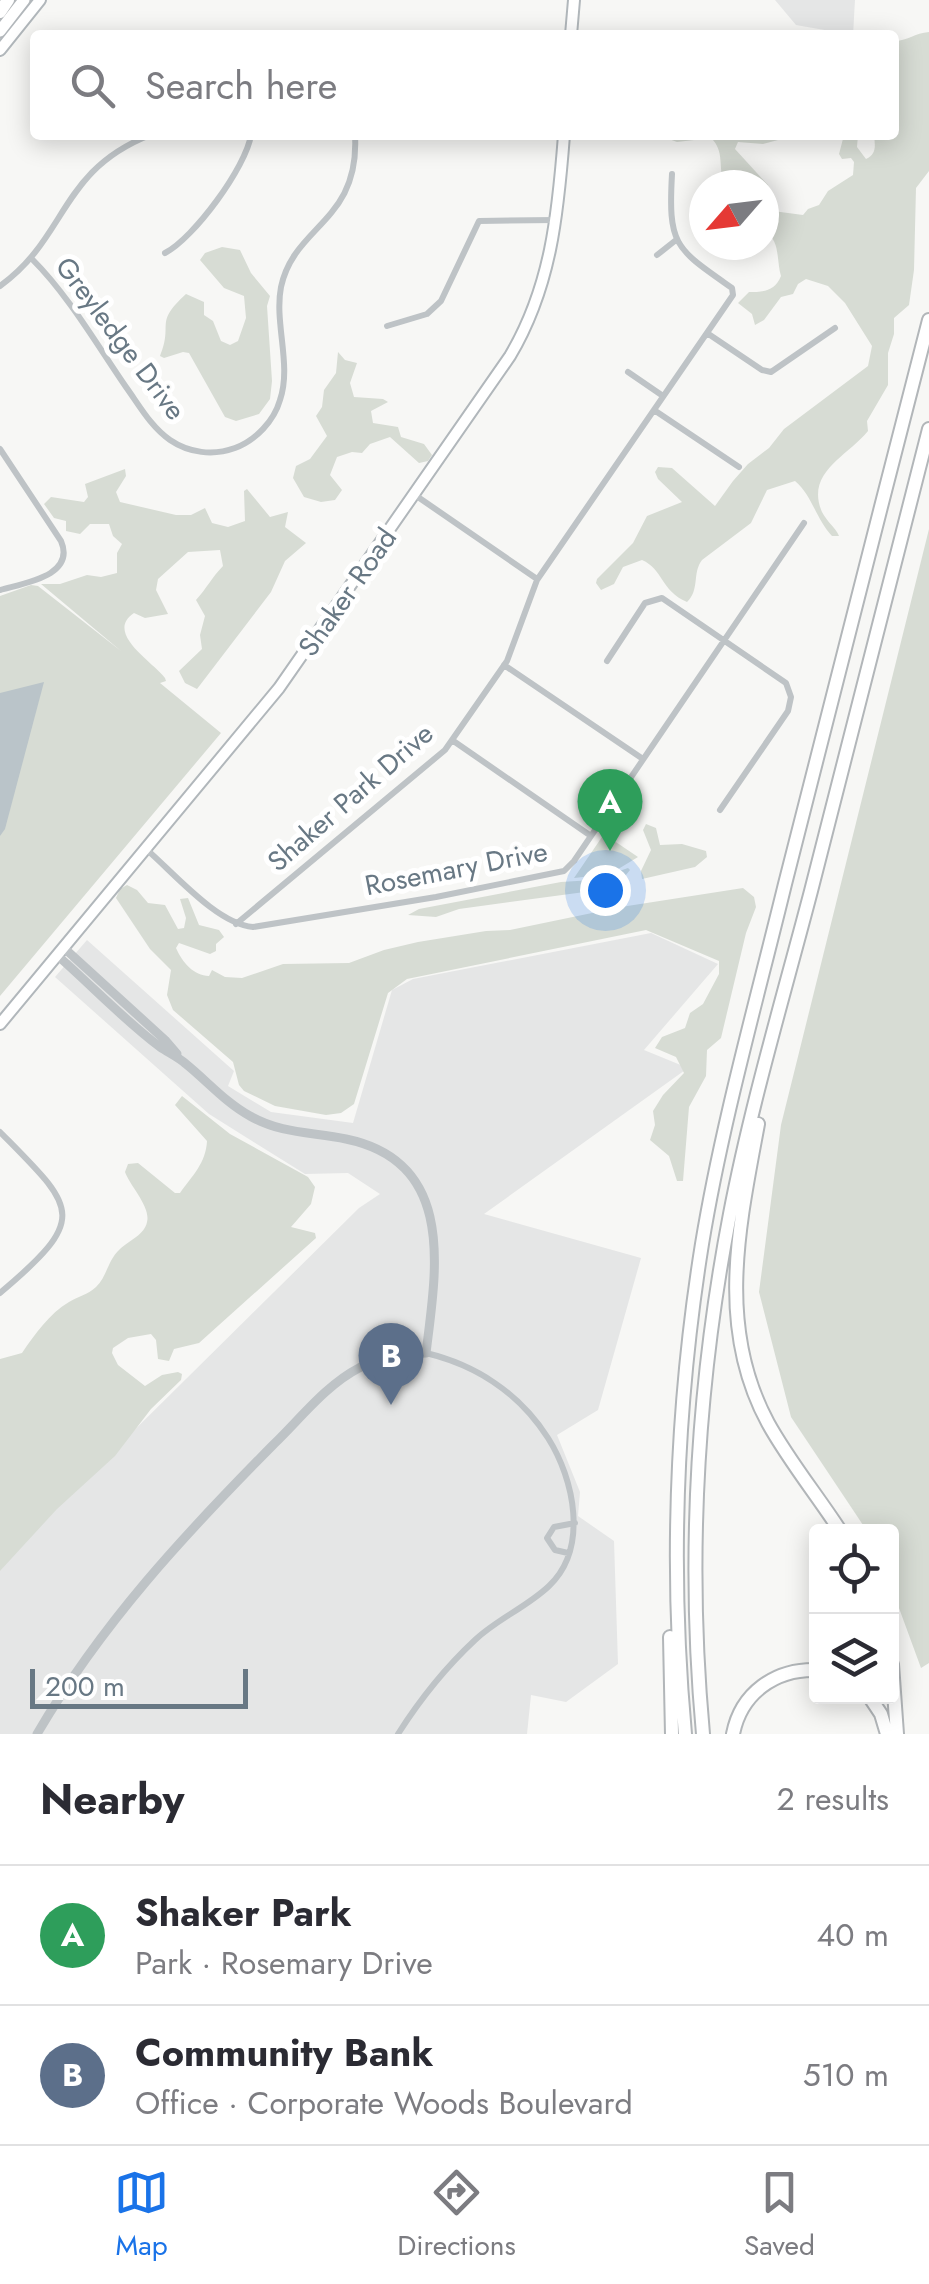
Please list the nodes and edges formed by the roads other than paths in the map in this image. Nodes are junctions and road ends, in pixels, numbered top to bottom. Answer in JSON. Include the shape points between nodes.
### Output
{"nodes":[{"id":1,"x":8,"y":0,"type":"edge"},
{"id":2,"x":24,"y":0,"type":"edge"},
{"id":3,"x":40,"y":0,"type":"edge"},
{"id":4,"x":574,"y":0,"type":"edge"},
{"id":5,"x":0,"y":12,"type":"edge"},
{"id":6,"x":572,"y":30,"type":"edge"},
{"id":7,"x":0,"y":31,"type":"edge"},
{"id":8,"x":0,"y":50,"type":"edge"},
{"id":9,"x":139,"y":140,"type":"edge"},
{"id":10,"x":249,"y":140,"type":"edge"},
{"id":11,"x":355,"y":140,"type":"edge"},
{"id":12,"x":564,"y":140,"type":"edge"},
{"id":13,"x":672,"y":174,"type":"dead end"},
{"id":14,"x":556,"y":220,"type":"junction"},
{"id":15,"x":676,"y":240,"type":"junction"},
{"id":16,"x":165,"y":253,"type":"dead end"},
{"id":17,"x":657,"y":255,"type":"dead end"},
{"id":18,"x":32,"y":259,"type":"junction"},
{"id":19,"x":0,"y":286,"type":"edge"},
{"id":20,"x":929,"y":320,"type":"edge"},
{"id":21,"x":387,"y":326,"type":"dead end"},
{"id":22,"x":835,"y":328,"type":"dead end"},
{"id":23,"x":707,"y":333,"type":"junction"},
{"id":24,"x":628,"y":372,"type":"dead end"},
{"id":25,"x":663,"y":396,"type":"junction"},
{"id":26,"x":654,"y":410,"type":"junction"},
{"id":27,"x":929,"y":429,"type":"edge"},
{"id":28,"x":0,"y":449,"type":"edge"},
{"id":29,"x":738,"y":467,"type":"dead end"},
{"id":30,"x":414,"y":495,"type":"junction"},
{"id":31,"x":804,"y":523,"type":"dead end"},
{"id":32,"x":538,"y":579,"type":"junction"},
{"id":33,"x":0,"y":590,"type":"edge"},
{"id":34,"x":725,"y":640,"type":"junction"},
{"id":35,"x":607,"y":660,"type":"dead end"},
{"id":36,"x":504,"y":666,"type":"junction"},
{"id":37,"x":452,"y":740,"type":"junction"},
{"id":38,"x":643,"y":759,"type":"junction"},
{"id":39,"x":720,"y":810,"type":"dead end"},
{"id":40,"x":591,"y":836,"type":"junction"},
{"id":41,"x":146,"y":849,"type":"junction"},
{"id":42,"x":236,"y":924,"type":"junction"},
{"id":43,"x":61,"y":952,"type":"junction"},
{"id":44,"x":0,"y":1024,"type":"edge"},
{"id":45,"x":776,"y":1025,"type":"junction"},
{"id":46,"x":0,"y":1132,"type":"edge"},
{"id":47,"x":0,"y":1293,"type":"edge"},
{"id":48,"x":426,"y":1354,"type":"junction"},
{"id":49,"x":677,"y":1520,"type":"junction"},
{"id":50,"x":574,"y":1524,"type":"junction"},
{"id":51,"x":836,"y":1524,"type":"edge"},
{"id":52,"x":568,"y":1553,"type":"junction"},
{"id":53,"x":809,"y":1671,"type":"edge"},
{"id":54,"x":874,"y":1704,"type":"edge"},
{"id":55,"x":895,"y":1704,"type":"edge"},
{"id":56,"x":37,"y":1734,"type":"edge"},
{"id":57,"x":398,"y":1734,"type":"edge"},
{"id":58,"x":672,"y":1734,"type":"edge"},
{"id":59,"x":686,"y":1734,"type":"edge"},
{"id":60,"x":703,"y":1734,"type":"edge"},
{"id":61,"x":733,"y":1734,"type":"edge"},
{"id":62,"x":887,"y":1734,"type":"edge"},
{"id":63,"x":898,"y":1734,"type":"edge"}],
"edges":[{"from":1,"to":5,"type":"highway"},
{"from":2,"to":7,"type":"main road"},
{"from":3,"to":8,"type":"main road"},
{"from":4,"to":6,"type":"main road"},
{"from":9,"to":18,"type":"street","via":[[86,175]]},
{"from":10,"to":16,"type":"street","via":[[206,216]]},
{"from":11,"to":18,"type":"street","name":"Greyledge Drive","via":[[344,197],[283,278],[280,403],[263,429],[240,446],[204,452],[162,434]]},
{"from":12,"to":14,"type":"main road","name":"Shaker Road"},
{"from":13,"to":15,"type":"street"},
{"from":14,"to":21,"type":"street","via":[[479,221],[441,301],[427,314]]},
{"from":14,"to":30,"type":"main road","name":"Shaker Road","via":[[526,327]]},
{"from":15,"to":17,"type":"street"},
{"from":15,"to":23,"type":"street","name":"Shaker Park Drive","via":[[734,291]]},
{"from":18,"to":19,"type":"street"},
{"from":20,"to":49,"type":"highway","via":[[716,1168],[689,1343]]},
{"from":22,"to":23,"type":"street","via":[[769,372]]},
{"from":23,"to":25,"type":"street","name":"Shaker Park Drive"},
{"from":24,"to":25,"type":"street"},
{"from":25,"to":26,"type":"street","name":"Shaker Park Drive"},
{"from":26,"to":29,"type":"street"},
{"from":26,"to":32,"type":"street","name":"Shaker Park Drive"},
{"from":27,"to":45,"type":"highway"},
{"from":28,"to":33,"type":"street","via":[[65,554],[54,572]]},
{"from":30,"to":32,"type":"street"},
{"from":30,"to":41,"type":"main road","name":"Shaker Road","via":[[291,673]]},
{"from":31,"to":34,"type":"street","name":"Rosemary Drive"},
{"from":32,"to":36,"type":"street","name":"Shaker Park Drive"},
{"from":34,"to":35,"type":"street","via":[[655,598]]},
{"from":34,"to":38,"type":"street","name":"Rosemary Drive"},
{"from":34,"to":39,"type":"street","via":[[784,680],[791,700]]},
{"from":36,"to":37,"type":"street","name":"Shaker Park Drive"},
{"from":36,"to":38,"type":"street"},
{"from":37,"to":40,"type":"street"},
{"from":37,"to":42,"type":"street","name":"Shaker Park Drive"},
{"from":38,"to":40,"type":"street","name":"Rosemary Drive"},
{"from":40,"to":42,"type":"street","name":"Rosemary Drive","via":[[558,873],[264,926]]},
{"from":41,"to":42,"type":"street"},
{"from":41,"to":43,"type":"main road","name":"Shaker Road"},
{"from":43,"to":44,"type":"main road","name":"Shaker Road"},
{"from":43,"to":48,"type":"street","via":[[258,1121],[367,1146],[413,1182],[430,1214],[436,1246]]},
{"from":45,"to":51,"type":"highway","via":[[740,1221],[738,1338],[770,1427]]},
{"from":45,"to":60,"type":"highway","via":[[730,1211],[707,1366],[695,1560]]},
{"from":46,"to":47,"type":"street","via":[[54,1188],[63,1218],[50,1246]]},
{"from":48,"to":50,"type":"street","via":[[482,1374],[534,1418],[560,1461]]},
{"from":48,"to":56,"type":"street","via":[[359,1367],[312,1406],[140,1586]]},
{"from":49,"to":58,"type":"highway"},
{"from":49,"to":59,"type":"highway"},
{"from":50,"to":52,"type":"street"},
{"from":50,"to":52,"type":"street","via":[[554,1527],[547,1538],[555,1550]]},
{"from":52,"to":57,"type":"street","via":[[550,1586],[466,1648]]},
{"from":53,"to":61,"type":"highway","via":[[787,1673],[759,1688],[739,1713]]},
{"from":54,"to":62,"type":"highway"},
{"from":55,"to":63,"type":"highway"}]}
